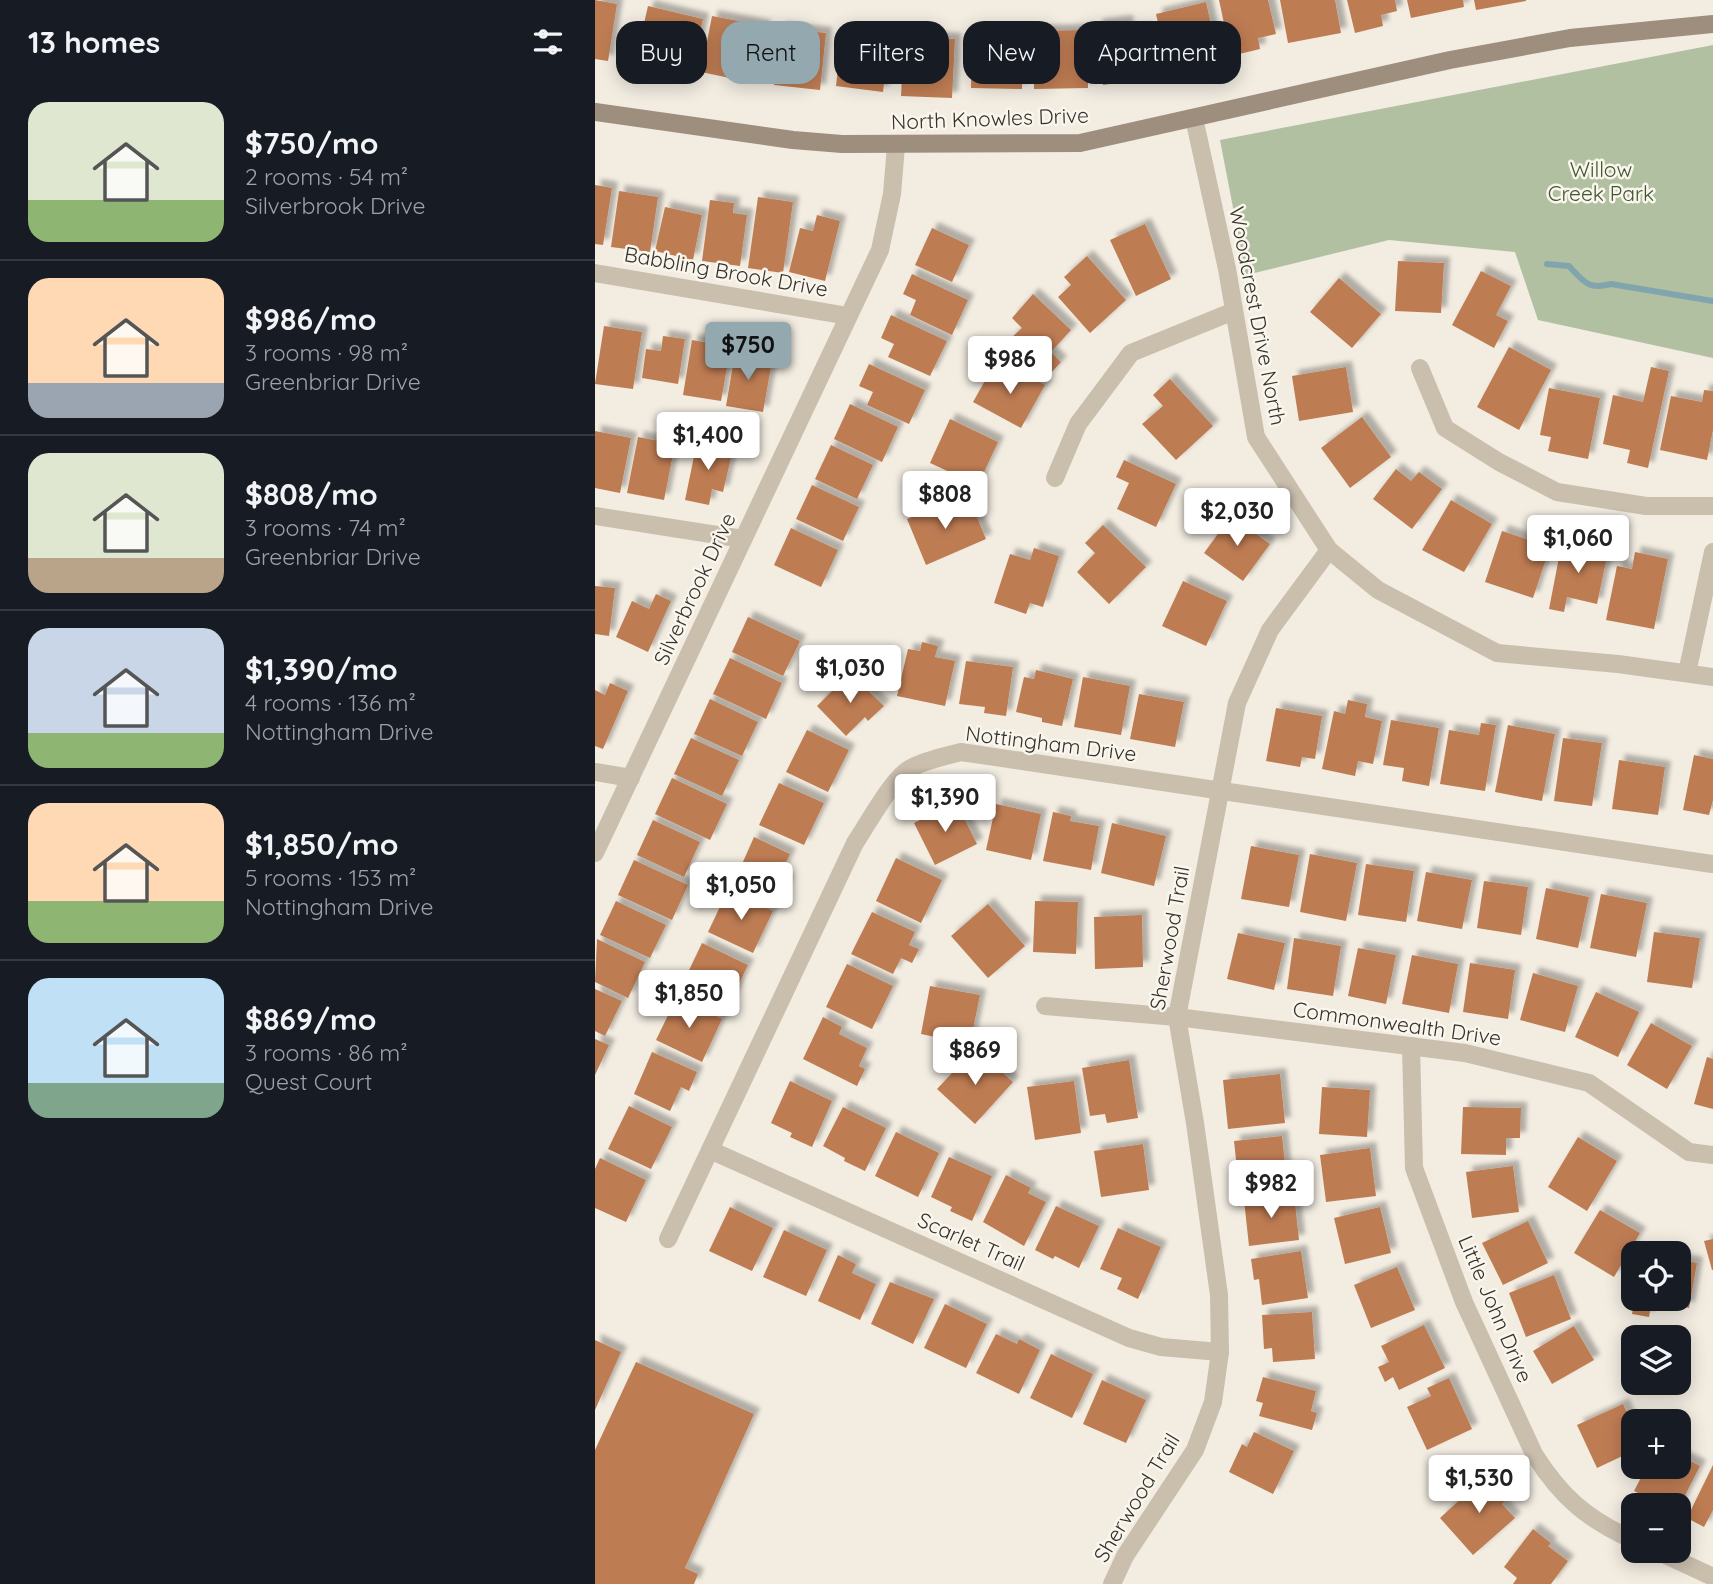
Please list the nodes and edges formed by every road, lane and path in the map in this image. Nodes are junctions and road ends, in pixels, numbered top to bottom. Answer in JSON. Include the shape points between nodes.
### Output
{"nodes":[{"id":1,"x":1713,"y":24,"type":"edge"},
{"id":2,"x":595,"y":112,"type":"edge"},
{"id":3,"x":1193,"y":117,"type":"junction"},
{"id":4,"x":896,"y":146,"type":"junction"},
{"id":5,"x":595,"y":273,"type":"edge"},
{"id":6,"x":1234,"y":311,"type":"junction"},
{"id":7,"x":848,"y":316,"type":"junction"},
{"id":8,"x":1420,"y":368,"type":"dead end"},
{"id":9,"x":1055,"y":478,"type":"dead end"},
{"id":10,"x":1713,"y":506,"type":"edge"},
{"id":11,"x":595,"y":516,"type":"edge"},
{"id":12,"x":743,"y":539,"type":"junction"},
{"id":13,"x":1329,"y":550,"type":"junction"},
{"id":14,"x":1713,"y":552,"type":"edge"},
{"id":15,"x":1687,"y":673,"type":"junction"},
{"id":16,"x":1713,"y":677,"type":"edge"},
{"id":17,"x":595,"y":772,"type":"edge"},
{"id":18,"x":631,"y":778,"type":"junction"},
{"id":19,"x":1220,"y":790,"type":"junction"},
{"id":20,"x":595,"y":853,"type":"edge"},
{"id":21,"x":1713,"y":864,"type":"edge"},
{"id":22,"x":1045,"y":1006,"type":"dead end"},
{"id":23,"x":1177,"y":1017,"type":"junction"},
{"id":24,"x":1411,"y":1046,"type":"junction"},
{"id":25,"x":710,"y":1150,"type":"junction"},
{"id":26,"x":1713,"y":1154,"type":"edge"},
{"id":27,"x":668,"y":1239,"type":"dead end"},
{"id":28,"x":1220,"y":1352,"type":"junction"},
{"id":29,"x":1621,"y":1534,"type":"edge"},
{"id":30,"x":1683,"y":1563,"type":"edge"},
{"id":31,"x":1713,"y":1577,"type":"edge"},
{"id":32,"x":1112,"y":1584,"type":"edge"}],
"edges":[{"from":1,"to":3,"type":"street","name":"North Knowles Drive","via":[[1570,38]]},
{"from":2,"to":4,"type":"street","name":"North Knowles Drive","via":[[793,140]]},
{"from":3,"to":4,"type":"street","name":"North Knowles Drive","via":[[1080,143]]},
{"from":3,"to":6,"type":"street","name":"Woodcrest Drive North"},
{"from":4,"to":7,"type":"street","name":"Silverbrook Drive","via":[[893,194],[880,250]]},
{"from":5,"to":7,"type":"street","name":"Babbling Brook Drive"},
{"from":6,"to":9,"type":"street","via":[[1131,353],[1078,424]]},
{"from":6,"to":13,"type":"street","name":"Woodcrest Drive North","via":[[1256,437]]},
{"from":7,"to":12,"type":"street","name":"Silverbrook Drive"},
{"from":8,"to":10,"type":"street","via":[[1445,428],[1557,492],[1646,506]]},
{"from":11,"to":12,"type":"street"},
{"from":12,"to":18,"type":"street","name":"Silverbrook Drive"},
{"from":13,"to":15,"type":"street","name":"Woodcrest Drive North","via":[[1378,590],[1497,653]]},
{"from":13,"to":19,"type":"street","name":"Sherwood Trail","via":[[1270,630],[1237,703]]},
{"from":14,"to":15,"type":"street"},
{"from":15,"to":16,"type":"street","name":"Woodcrest Drive North"},
{"from":17,"to":18,"type":"street"},
{"from":18,"to":20,"type":"street","name":"Silverbrook Drive"},
{"from":19,"to":21,"type":"street","name":"Nottingham Drive"},
{"from":19,"to":23,"type":"street","name":"Sherwood Trail"},
{"from":19,"to":25,"type":"street","name":"Nottingham Drive","via":[[961,752],[906,771],[855,844]]},
{"from":22,"to":23,"type":"street","name":"Commonwealth Drive"},
{"from":23,"to":24,"type":"street","name":"Commonwealth Drive"},
{"from":23,"to":28,"type":"street","name":"Sherwood Trail","via":[[1219,1295]]},
{"from":24,"to":26,"type":"street","name":"Commonwealth Drive","via":[[1465,1053],[1589,1083],[1689,1152]]},
{"from":24,"to":29,"type":"street","name":"Little John Drive","via":[[1414,1168],[1464,1302],[1546,1473],[1575,1506]]},
{"from":25,"to":27,"type":"street","name":"Nottingham Drive"},
{"from":25,"to":28,"type":"street","name":"Scarlet Trail","via":[[1129,1338],[1161,1347]]},
{"from":28,"to":32,"type":"street","name":"Sherwood Trail","via":[[1213,1402],[1195,1450],[1125,1556]]},
{"from":30,"to":31,"type":"street"}]}
